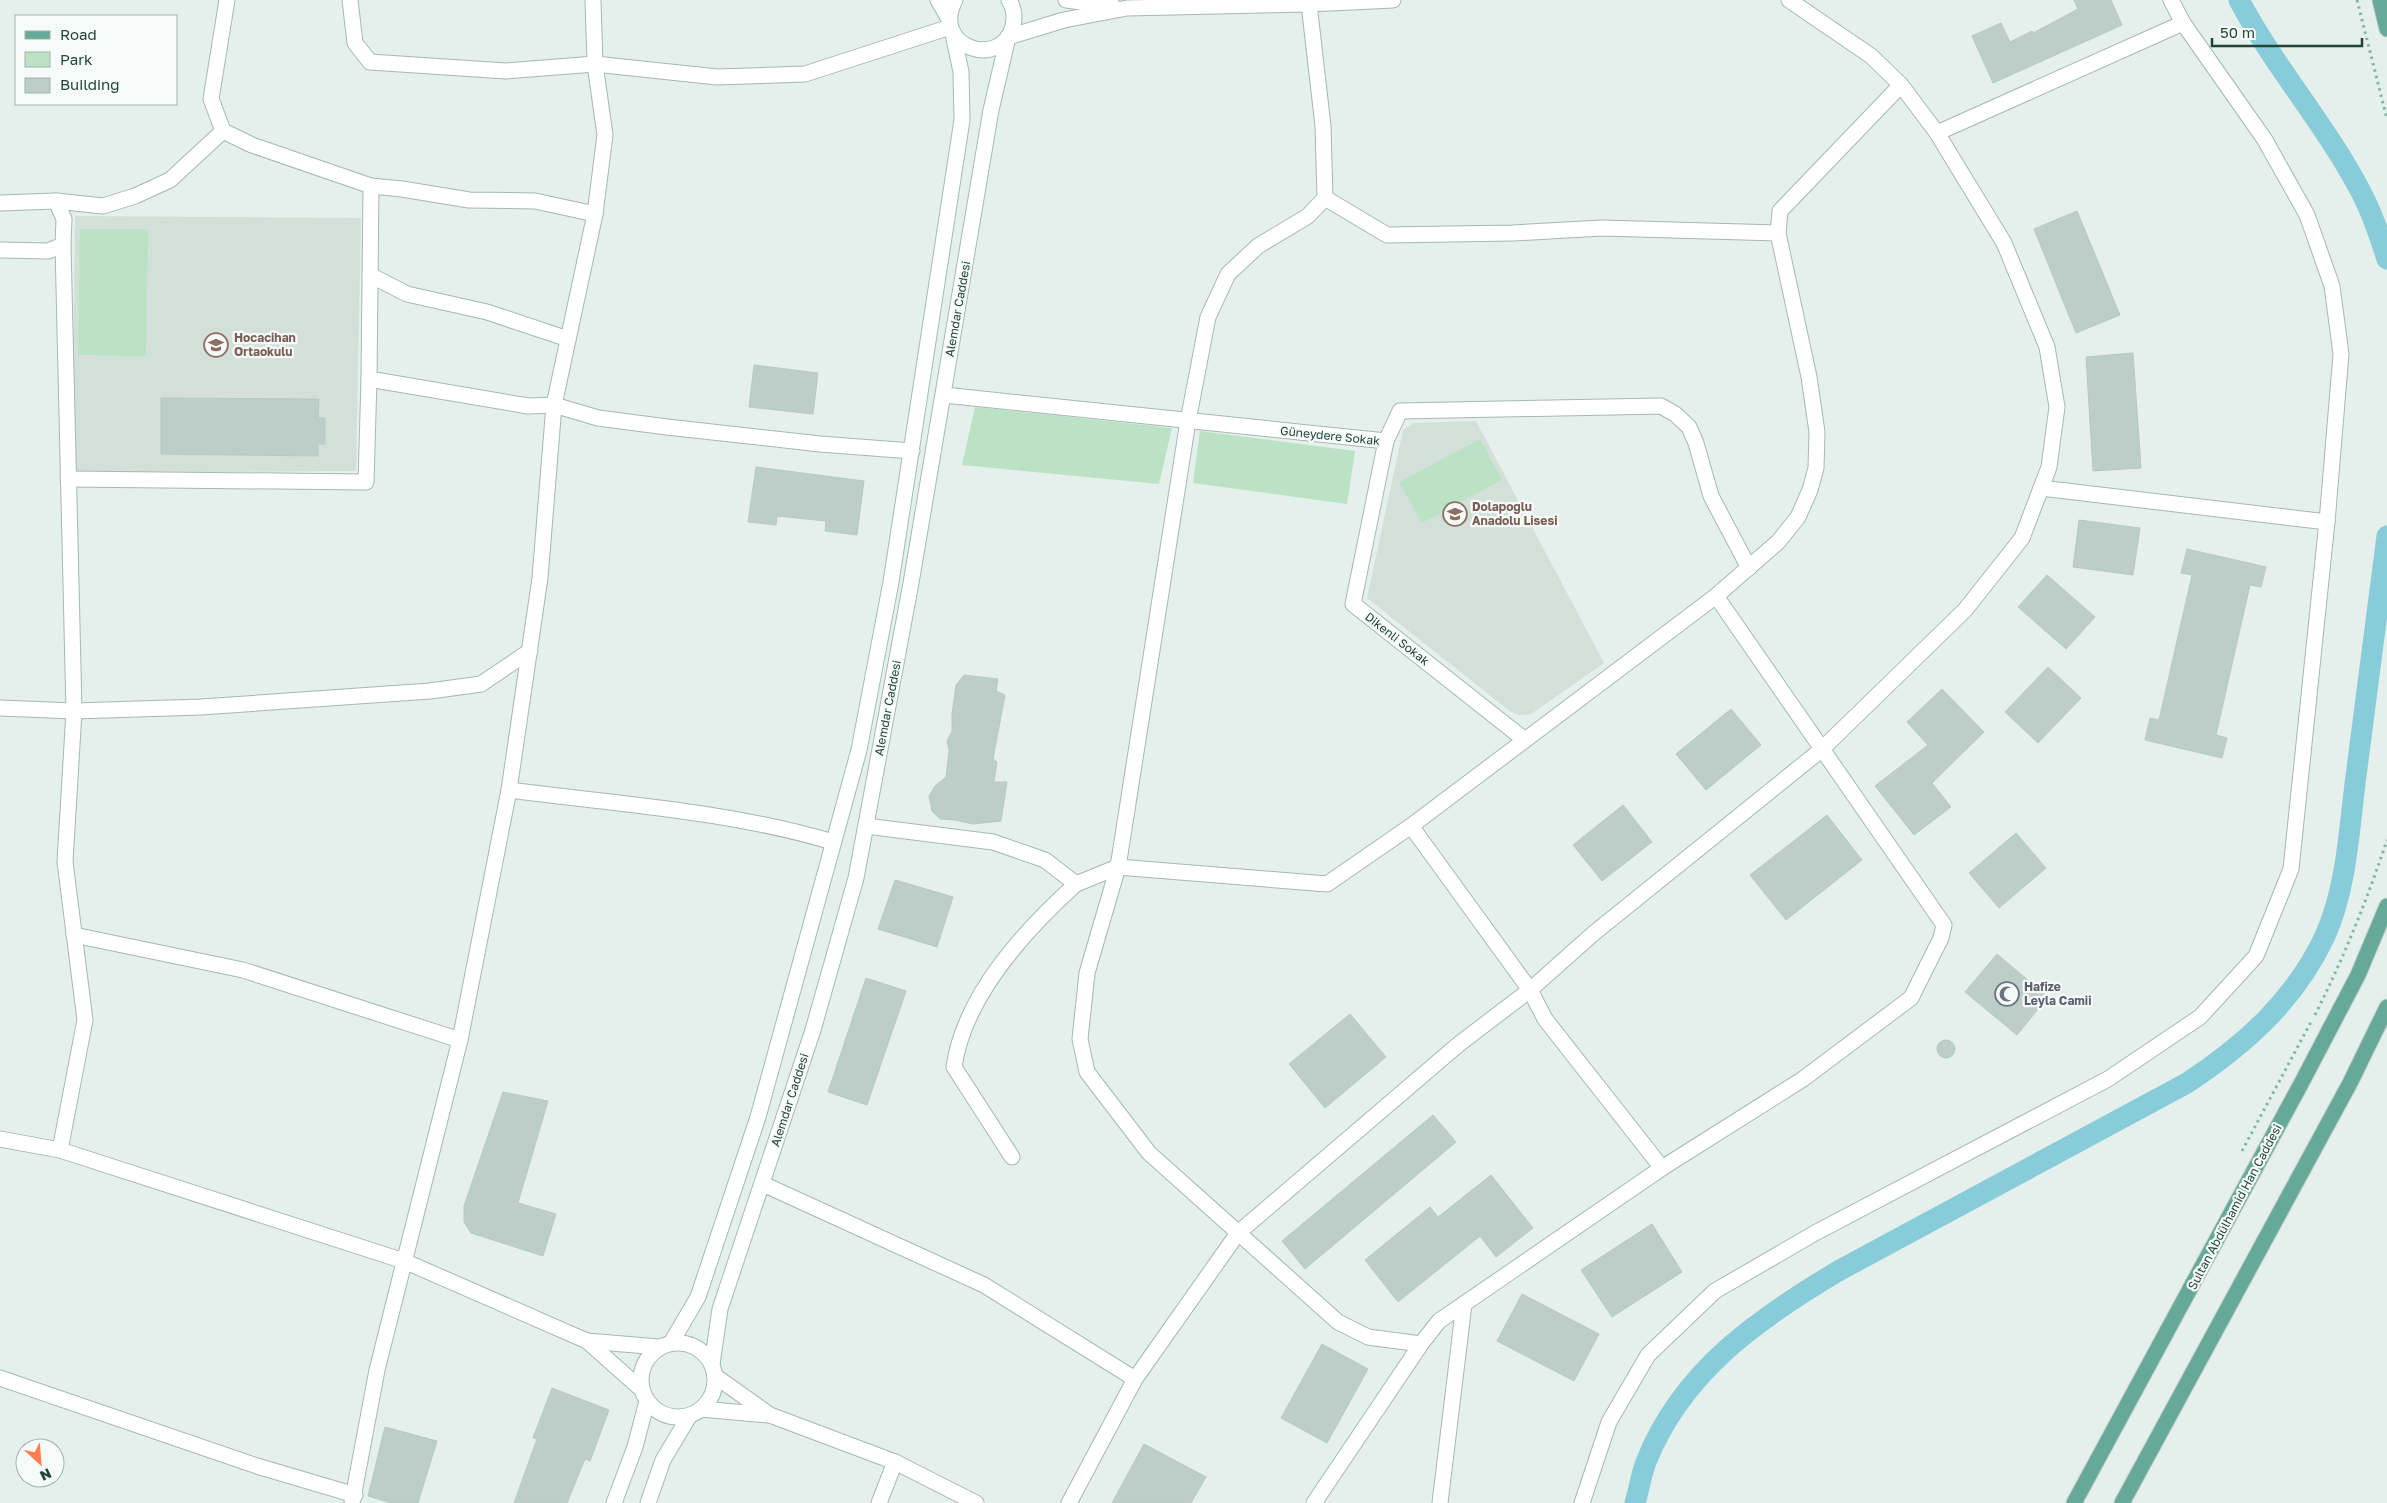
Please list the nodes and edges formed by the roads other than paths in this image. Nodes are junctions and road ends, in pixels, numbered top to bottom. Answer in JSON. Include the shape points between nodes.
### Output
{"nodes":[{"id":1,"x":227,"y":0,"type":"edge"},
{"id":2,"x":350,"y":0,"type":"edge"},
{"id":3,"x":593,"y":0,"type":"edge"},
{"id":4,"x":938,"y":0,"type":"edge"},
{"id":5,"x":955,"y":0,"type":"edge"},
{"id":6,"x":1009,"y":0,"type":"edge"},
{"id":7,"x":1066,"y":0,"type":"edge"},
{"id":8,"x":1393,"y":0,"type":"edge"},
{"id":9,"x":1788,"y":0,"type":"edge"},
{"id":10,"x":2171,"y":0,"type":"edge"},
{"id":11,"x":2380,"y":0,"type":"edge"},
{"id":12,"x":1308,"y":4,"type":"junction"},
{"id":13,"x":1127,"y":8,"type":"junction"},
{"id":14,"x":2183,"y":23,"type":"junction"},
{"id":15,"x":951,"y":27,"type":"junction"},
{"id":16,"x":2387,"y":29,"type":"edge"},
{"id":17,"x":1008,"y":37,"type":"junction"},
{"id":18,"x":596,"y":64,"type":"junction"},
{"id":19,"x":1900,"y":85,"type":"junction"},
{"id":20,"x":223,"y":131,"type":"junction"},
{"id":21,"x":1937,"y":133,"type":"junction"},
{"id":22,"x":370,"y":186,"type":"junction"},
{"id":23,"x":1325,"y":198,"type":"junction"},
{"id":24,"x":56,"y":201,"type":"junction"},
{"id":25,"x":0,"y":203,"type":"edge"},
{"id":26,"x":595,"y":214,"type":"junction"},
{"id":27,"x":1778,"y":233,"type":"junction"},
{"id":28,"x":64,"y":246,"type":"junction"},
{"id":29,"x":0,"y":250,"type":"edge"},
{"id":30,"x":370,"y":275,"type":"junction"},
{"id":31,"x":568,"y":339,"type":"junction"},
{"id":32,"x":369,"y":379,"type":"junction"},
{"id":33,"x":944,"y":395,"type":"junction"},
{"id":34,"x":554,"y":405,"type":"junction"},
{"id":35,"x":1188,"y":421,"type":"junction"},
{"id":36,"x":1386,"y":441,"type":"junction"},
{"id":37,"x":912,"y":451,"type":"junction"},
{"id":38,"x":68,"y":479,"type":"junction"},
{"id":39,"x":2041,"y":488,"type":"junction"},
{"id":40,"x":2327,"y":522,"type":"junction"},
{"id":41,"x":1748,"y":568,"type":"junction"},
{"id":42,"x":1716,"y":596,"type":"junction"},
{"id":43,"x":530,"y":651,"type":"junction"},
{"id":44,"x":0,"y":708,"type":"edge"},
{"id":45,"x":74,"y":711,"type":"junction"},
{"id":46,"x":1524,"y":740,"type":"junction"},
{"id":47,"x":1821,"y":750,"type":"junction"},
{"id":48,"x":510,"y":790,"type":"junction"},
{"id":49,"x":866,"y":826,"type":"junction"},
{"id":50,"x":1411,"y":826,"type":"junction"},
{"id":51,"x":833,"y":842,"type":"junction"},
{"id":52,"x":1118,"y":867,"type":"junction"},
{"id":53,"x":1076,"y":884,"type":"junction"},
{"id":54,"x":2387,"y":906,"type":"edge"},
{"id":55,"x":74,"y":935,"type":"junction"},
{"id":56,"x":1530,"y":990,"type":"junction"},
{"id":57,"x":2387,"y":1007,"type":"edge"},
{"id":58,"x":460,"y":1040,"type":"junction"},
{"id":59,"x":0,"y":1138,"type":"edge"},
{"id":60,"x":60,"y":1150,"type":"junction"},
{"id":61,"x":1012,"y":1156,"type":"dead end"},
{"id":62,"x":1662,"y":1168,"type":"junction"},
{"id":63,"x":763,"y":1184,"type":"junction"},
{"id":64,"x":1238,"y":1233,"type":"junction"},
{"id":65,"x":404,"y":1261,"type":"junction"},
{"id":66,"x":1464,"y":1304,"type":"junction"},
{"id":67,"x":587,"y":1340,"type":"junction"},
{"id":68,"x":1421,"y":1344,"type":"junction"},
{"id":69,"x":665,"y":1345,"type":"junction"},
{"id":70,"x":713,"y":1370,"type":"junction"},
{"id":71,"x":0,"y":1378,"type":"edge"},
{"id":72,"x":1135,"y":1379,"type":"junction"},
{"id":73,"x":644,"y":1395,"type":"junction"},
{"id":74,"x":696,"y":1412,"type":"junction"},
{"id":75,"x":770,"y":1415,"type":"junction"},
{"id":76,"x":895,"y":1462,"type":"junction"},
{"id":77,"x":354,"y":1499,"type":"edge"},
{"id":78,"x":614,"y":1503,"type":"edge"},
{"id":79,"x":648,"y":1503,"type":"edge"},
{"id":80,"x":879,"y":1503,"type":"edge"},
{"id":81,"x":976,"y":1503,"type":"edge"},
{"id":82,"x":1070,"y":1503,"type":"edge"},
{"id":83,"x":1314,"y":1503,"type":"edge"},
{"id":84,"x":1440,"y":1503,"type":"edge"},
{"id":85,"x":1582,"y":1503,"type":"edge"},
{"id":86,"x":2074,"y":1503,"type":"edge"},
{"id":87,"x":2122,"y":1503,"type":"edge"}],
"edges":[{"from":1,"to":20,"type":"street","via":[[211,99]]},
{"from":2,"to":18,"type":"street","via":[[355,43],[370,62],[506,71]]},
{"from":3,"to":18,"type":"street"},
{"from":4,"to":15,"type":"street","name":"Alemdar Caddesi"},
{"from":5,"to":15,"type":"street"},
{"from":6,"to":17,"type":"street","name":"Alemdar Caddesi","via":[[1014,20]]},
{"from":7,"to":13,"type":"street"},
{"from":8,"to":12,"type":"street"},
{"from":9,"to":19,"type":"street","via":[[1871,56]]},
{"from":10,"to":14,"type":"street"},
{"from":11,"to":16,"type":"main road"},
{"from":12,"to":13,"type":"street"},
{"from":12,"to":23,"type":"street","via":[[1323,126]]},
{"from":13,"to":17,"type":"street","via":[[1064,20]]},
{"from":14,"to":21,"type":"street"},
{"from":14,"to":40,"type":"street","via":[[2275,157],[2307,215],[2332,286],[2341,354]]},
{"from":15,"to":17,"type":"street","via":[[965,45],[980,50],[990,49]]},
{"from":15,"to":18,"type":"street","via":[[805,74],[717,78]]},
{"from":15,"to":37,"type":"street","name":"Alemdar Caddesi","via":[[961,72],[962,120]]},
{"from":17,"to":33,"type":"street","name":"Alemdar Caddesi","via":[[991,110]]},
{"from":18,"to":26,"type":"street","via":[[605,135]]},
{"from":19,"to":21,"type":"street"},
{"from":19,"to":27,"type":"street","via":[[1780,210]]},
{"from":20,"to":22,"type":"street","via":[[252,146]]},
{"from":20,"to":24,"type":"street","via":[[170,180],[135,196],[103,206]]},
{"from":21,"to":39,"type":"street","via":[[2004,243],[2047,347],[2057,407],[2050,467]]},
{"from":22,"to":26,"type":"street","via":[[402,188],[469,200],[535,202]]},
{"from":22,"to":30,"type":"street"},
{"from":23,"to":27,"type":"street","via":[[1387,235],[1512,234],[1602,228]]},
{"from":23,"to":35,"type":"street","via":[[1308,216],[1258,246],[1228,274],[1208,317]]},
{"from":24,"to":25,"type":"street"},
{"from":24,"to":28,"type":"street","via":[[64,219]]},
{"from":26,"to":31,"type":"street"},
{"from":27,"to":41,"type":"street","via":[[1809,377],[1817,432],[1816,468],[1798,517],[1778,542]]},
{"from":28,"to":29,"type":"street","via":[[48,251]]},
{"from":28,"to":38,"type":"street"},
{"from":30,"to":31,"type":"street","via":[[407,294],[487,312]]},
{"from":30,"to":32,"type":"street"},
{"from":31,"to":34,"type":"street"},
{"from":32,"to":34,"type":"street","via":[[528,406]]},
{"from":32,"to":38,"type":"street","via":[[366,482]]},
{"from":33,"to":35,"type":"street","name":"Güneydere Sokak"},
{"from":33,"to":49,"type":"street","name":"Alemdar Caddesi"},
{"from":34,"to":37,"type":"street","via":[[598,418],[668,427]]},
{"from":34,"to":43,"type":"street","via":[[540,578]]},
{"from":35,"to":36,"type":"street","name":"Güneydere Sokak"},
{"from":35,"to":52,"type":"street"},
{"from":36,"to":41,"type":"street","name":"Güneydere Sokak","via":[[1400,411],[1661,406],[1688,427],[1712,496]]},
{"from":36,"to":46,"type":"street","name":"Dikenli Sokak","via":[[1353,604]]},
{"from":37,"to":51,"type":"street","name":"Alemdar Caddesi","via":[[891,582],[858,750]]},
{"from":38,"to":45,"type":"street"},
{"from":39,"to":40,"type":"street"},
{"from":39,"to":47,"type":"street","via":[[2022,538],[1965,610]]},
{"from":40,"to":85,"type":"street","via":[[2291,869],[2256,956],[2200,1017],[2108,1079],[1816,1233],[1715,1291],[1648,1354],[1609,1422]]},
{"from":41,"to":42,"type":"street"},
{"from":42,"to":46,"type":"street"},
{"from":42,"to":47,"type":"street"},
{"from":43,"to":45,"type":"street","via":[[481,684],[430,691],[201,707]]},
{"from":43,"to":48,"type":"street"},
{"from":44,"to":45,"type":"street"},
{"from":45,"to":55,"type":"street","via":[[65,862]]},
{"from":46,"to":50,"type":"street"},
{"from":47,"to":56,"type":"street","via":[[1594,933]]},
{"from":47,"to":62,"type":"street","via":[[1944,924],[1941,938],[1911,998],[1803,1079]]},
{"from":48,"to":51,"type":"street","via":[[724,818],[788,829]]},
{"from":48,"to":58,"type":"street"},
{"from":49,"to":53,"type":"street","via":[[993,842],[1045,860]]},
{"from":49,"to":63,"type":"street","name":"Alemdar Caddesi","via":[[856,878],[816,1021]]},
{"from":50,"to":52,"type":"street","via":[[1327,884]]},
{"from":50,"to":56,"type":"street"},
{"from":51,"to":69,"type":"street","name":"Alemdar Caddesi","via":[[758,1117],[698,1297]]},
{"from":52,"to":53,"type":"street"},
{"from":52,"to":64,"type":"street","via":[[1087,973],[1080,1039],[1087,1072],[1150,1153]]},
{"from":53,"to":61,"type":"street","via":[[1042,915],[982,990],[957,1048],[954,1067]]},
{"from":54,"to":86,"type":"main road","name":"Sultan Abdülhamid Han Caddesi","via":[[2358,975],[2302,1082]]},
{"from":55,"to":58,"type":"street","via":[[243,970]]},
{"from":55,"to":60,"type":"street","via":[[85,1020]]},
{"from":56,"to":62,"type":"street","via":[[1545,1019]]},
{"from":56,"to":64,"type":"street","via":[[1459,1044]]},
{"from":57,"to":87,"type":"main road","via":[[2350,1083]]},
{"from":58,"to":65,"type":"street"},
{"from":59,"to":60,"type":"street"},
{"from":60,"to":65,"type":"street"},
{"from":62,"to":66,"type":"street"},
{"from":63,"to":70,"type":"street","name":"Alemdar Caddesi","via":[[720,1309]]},
{"from":63,"to":72,"type":"street","via":[[984,1285]]},
{"from":64,"to":68,"type":"street","via":[[1338,1322],[1368,1337]]},
{"from":64,"to":72,"type":"street"},
{"from":65,"to":67,"type":"street"},
{"from":65,"to":77,"type":"street","via":[[377,1370]]},
{"from":66,"to":68,"type":"street","via":[[1439,1321]]},
{"from":66,"to":84,"type":"street"},
{"from":67,"to":69,"type":"street"},
{"from":67,"to":73,"type":"street"},
{"from":68,"to":83,"type":"street"},
{"from":69,"to":70,"type":"street","via":[[683,1343],[695,1346],[705,1354]]},
{"from":69,"to":73,"type":"street","via":[[650,1355],[643,1365],[640,1377]]},
{"from":70,"to":74,"type":"street","via":[[714,1388],[709,1400]]},
{"from":70,"to":75,"type":"street"},
{"from":71,"to":77,"type":"street"},
{"from":72,"to":82,"type":"street"},
{"from":73,"to":74,"type":"street","via":[[655,1409],[666,1415],[678,1417]]},
{"from":73,"to":78,"type":"street","via":[[636,1446]]},
{"from":74,"to":75,"type":"street"},
{"from":74,"to":79,"type":"street","via":[[664,1460]]},
{"from":75,"to":76,"type":"street"},
{"from":76,"to":80,"type":"street"},
{"from":76,"to":81,"type":"street"}]}
